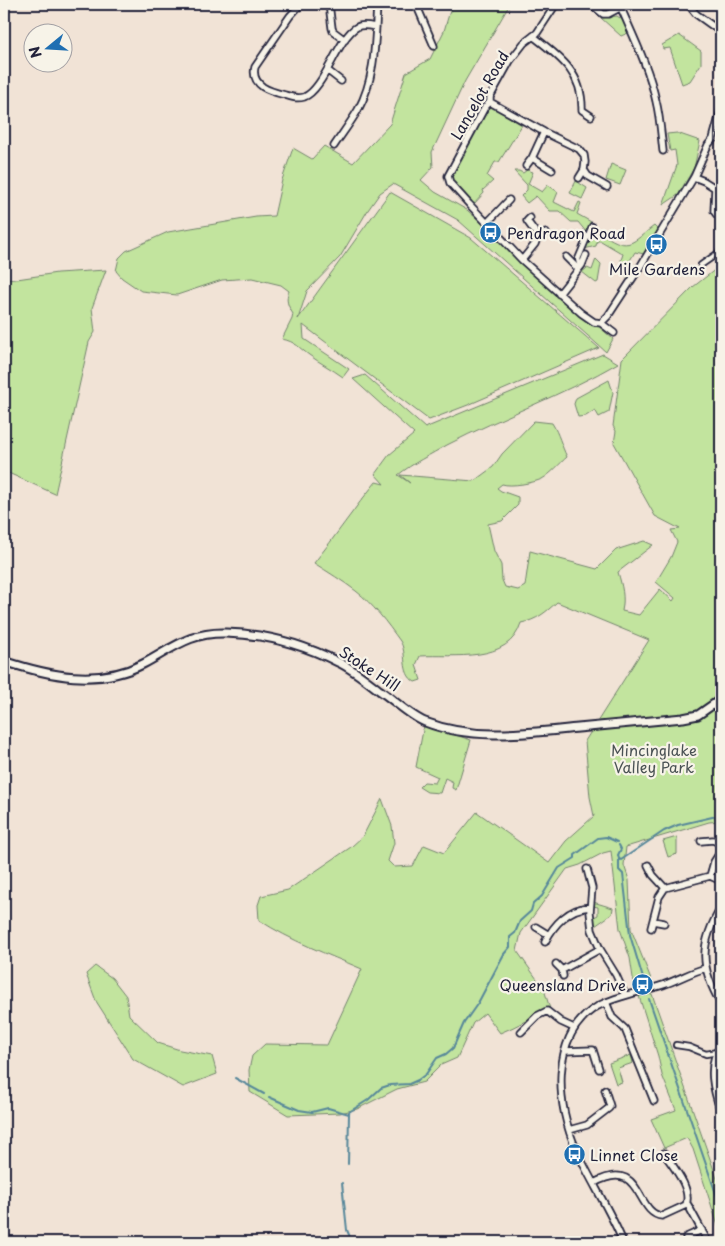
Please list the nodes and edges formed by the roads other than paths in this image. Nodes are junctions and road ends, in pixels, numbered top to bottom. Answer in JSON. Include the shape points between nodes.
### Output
{"nodes":[{"id":1,"x":301,"y":4,"type":"edge"},
{"id":2,"x":329,"y":4,"type":"edge"},
{"id":3,"x":378,"y":4,"type":"edge"},
{"id":4,"x":416,"y":4,"type":"edge"},
{"id":5,"x":556,"y":4,"type":"edge"},
{"id":6,"x":590,"y":4,"type":"edge"},
{"id":7,"x":627,"y":4,"type":"edge"},
{"id":8,"x":688,"y":4,"type":"edge"},
{"id":9,"x":621,"y":8,"type":"junction"},
{"id":10,"x":376,"y":27,"type":"junction"},
{"id":11,"x":721,"y":32,"type":"edge"},
{"id":12,"x":533,"y":36,"type":"junction"},
{"id":13,"x":345,"y":40,"type":"junction"},
{"id":14,"x":434,"y":46,"type":"dead end"},
{"id":15,"x":327,"y":70,"type":"junction"},
{"id":16,"x":341,"y":82,"type":"dead end"},
{"id":17,"x":490,"y":102,"type":"junction"},
{"id":18,"x":721,"y":110,"type":"edge"},
{"id":19,"x":591,"y":116,"type":"dead end"},
{"id":20,"x":544,"y":132,"type":"junction"},
{"id":21,"x":718,"y":135,"type":"edge"},
{"id":22,"x":334,"y":146,"type":"dead end"},
{"id":23,"x":662,"y":151,"type":"dead end"},
{"id":24,"x":532,"y":158,"type":"junction"},
{"id":25,"x":526,"y":166,"type":"dead end"},
{"id":26,"x":552,"y":170,"type":"dead end"},
{"id":27,"x":584,"y":170,"type":"junction"},
{"id":28,"x":694,"y":177,"type":"junction"},
{"id":29,"x":578,"y":178,"type":"dead end"},
{"id":30,"x":607,"y":187,"type":"dead end"},
{"id":31,"x":718,"y":188,"type":"edge"},
{"id":32,"x":509,"y":200,"type":"dead end"},
{"id":33,"x":721,"y":215,"type":"edge"},
{"id":34,"x":530,"y":218,"type":"dead end"},
{"id":35,"x":487,"y":223,"type":"junction"},
{"id":36,"x":592,"y":226,"type":"dead end"},
{"id":37,"x":546,"y":233,"type":"dead end"},
{"id":38,"x":538,"y":236,"type":"junction"},
{"id":39,"x":721,"y":251,"type":"edge"},
{"id":40,"x":586,"y":255,"type":"dead end"},
{"id":41,"x":566,"y":257,"type":"dead end"},
{"id":42,"x":522,"y":260,"type":"junction"},
{"id":43,"x":701,"y":265,"type":"dead end"},
{"id":44,"x":579,"y":268,"type":"junction"},
{"id":45,"x":559,"y":294,"type":"junction"},
{"id":46,"x":601,"y":323,"type":"junction"},
{"id":47,"x":614,"y":333,"type":"dead end"},
{"id":48,"x":4,"y":661,"type":"edge"},
{"id":49,"x":721,"y":699,"type":"edge"},
{"id":50,"x":701,"y":841,"type":"dead end"},
{"id":51,"x":721,"y":844,"type":"edge"},
{"id":52,"x":721,"y":851,"type":"edge"},
{"id":53,"x":656,"y":866,"type":"dead end"},
{"id":54,"x":587,"y":869,"type":"dead end"},
{"id":55,"x":710,"y":876,"type":"junction"},
{"id":56,"x":721,"y":881,"type":"edge"},
{"id":57,"x":665,"y":888,"type":"junction"},
{"id":58,"x":590,"y":907,"type":"junction"},
{"id":59,"x":721,"y":908,"type":"edge"},
{"id":60,"x":714,"y":920,"type":"junction"},
{"id":61,"x":653,"y":921,"type":"junction"},
{"id":62,"x":664,"y":923,"type":"dead end"},
{"id":63,"x":721,"y":924,"type":"edge"},
{"id":64,"x":536,"y":927,"type":"dead end"},
{"id":65,"x":651,"y":928,"type":"dead end"},
{"id":66,"x":548,"y":936,"type":"junction"},
{"id":67,"x":545,"y":942,"type":"dead end"},
{"id":68,"x":600,"y":949,"type":"junction"},
{"id":69,"x":556,"y":964,"type":"dead end"},
{"id":70,"x":706,"y":968,"type":"junction"},
{"id":71,"x":625,"y":995,"type":"junction"},
{"id":72,"x":606,"y":1002,"type":"junction"},
{"id":73,"x":721,"y":1004,"type":"edge"},
{"id":74,"x":574,"y":1028,"type":"junction"},
{"id":75,"x":521,"y":1032,"type":"dead end"},
{"id":76,"x":676,"y":1045,"type":"dead end"},
{"id":77,"x":721,"y":1046,"type":"edge"},
{"id":78,"x":565,"y":1051,"type":"junction"},
{"id":79,"x":717,"y":1052,"type":"junction"},
{"id":80,"x":706,"y":1054,"type":"junction"},
{"id":81,"x":714,"y":1063,"type":"junction"},
{"id":82,"x":599,"y":1069,"type":"dead end"},
{"id":83,"x":605,"y":1090,"type":"dead end"},
{"id":84,"x":654,"y":1100,"type":"dead end"},
{"id":85,"x":721,"y":1112,"type":"edge"},
{"id":86,"x":569,"y":1130,"type":"junction"},
{"id":87,"x":664,"y":1154,"type":"dead end"},
{"id":88,"x":594,"y":1183,"type":"junction"},
{"id":89,"x":686,"y":1205,"type":"junction"},
{"id":90,"x":702,"y":1230,"type":"junction"},
{"id":91,"x":686,"y":1237,"type":"dead end"},
{"id":92,"x":623,"y":1242,"type":"edge"},
{"id":93,"x":708,"y":1242,"type":"edge"}],
"edges":[{"from":1,"to":15,"type":"street","via":[[259,60],[254,76],[268,90],[300,98],[311,92]]},
{"from":2,"to":13,"type":"street","via":[[333,31]]},
{"from":3,"to":10,"type":"street"},
{"from":4,"to":14,"type":"street","via":[[433,34]]},
{"from":5,"to":12,"type":"street","name":"Lancelot Road"},
{"from":6,"to":9,"type":"street","via":[[603,14]]},
{"from":7,"to":9,"type":"street"},
{"from":8,"to":11,"type":"street"},
{"from":9,"to":23,"type":"street","via":[[653,88],[660,118]]},
{"from":10,"to":13,"type":"street","via":[[357,26]]},
{"from":10,"to":22,"type":"street","via":[[368,85],[358,110]]},
{"from":12,"to":17,"type":"street","name":"Lancelot Road","via":[[510,61]]},
{"from":12,"to":19,"type":"street","via":[[569,67],[582,93],[582,110]]},
{"from":13,"to":15,"type":"street"},
{"from":15,"to":16,"type":"street"},
{"from":17,"to":20,"type":"street"},
{"from":17,"to":35,"type":"street","name":"Lancelot Road","via":[[448,174],[448,179]]},
{"from":18,"to":21,"type":"street","via":[[716,125]]},
{"from":20,"to":24,"type":"street"},
{"from":20,"to":27,"type":"street","via":[[579,149],[584,155]]},
{"from":21,"to":28,"type":"street"},
{"from":24,"to":25,"type":"street"},
{"from":24,"to":26,"type":"street"},
{"from":27,"to":29,"type":"street"},
{"from":27,"to":30,"type":"street"},
{"from":28,"to":31,"type":"street"},
{"from":28,"to":46,"type":"street","via":[[640,267]]},
{"from":31,"to":33,"type":"street","via":[[714,211]]},
{"from":32,"to":35,"type":"street"},
{"from":34,"to":38,"type":"street","via":[[527,221]]},
{"from":35,"to":42,"type":"street"},
{"from":36,"to":44,"type":"street","via":[[578,259]]},
{"from":37,"to":38,"type":"street"},
{"from":38,"to":42,"type":"street","via":[[536,244]]},
{"from":39,"to":43,"type":"street"},
{"from":40,"to":44,"type":"street"},
{"from":41,"to":44,"type":"street"},
{"from":42,"to":45,"type":"street"},
{"from":44,"to":45,"type":"street"},
{"from":45,"to":46,"type":"street","via":[[594,322]]},
{"from":46,"to":47,"type":"street"},
{"from":48,"to":49,"type":"street","name":"Stoke Hill","via":[[56,676],[106,676],[142,664],[193,637],[215,633],[241,634],[310,649],[340,663],[424,722],[475,735],[698,716]]},
{"from":50,"to":51,"type":"street","via":[[713,840]]},
{"from":52,"to":55,"type":"street"},
{"from":53,"to":57,"type":"street","via":[[649,867]]},
{"from":54,"to":58,"type":"street","via":[[592,888]]},
{"from":55,"to":56,"type":"street"},
{"from":55,"to":57,"type":"street"},
{"from":57,"to":61,"type":"street"},
{"from":58,"to":66,"type":"street","via":[[575,909],[566,915]]},
{"from":58,"to":68,"type":"street","via":[[592,930]]},
{"from":59,"to":60,"type":"street"},
{"from":60,"to":63,"type":"street"},
{"from":60,"to":70,"type":"street","via":[[704,944]]},
{"from":61,"to":62,"type":"street"},
{"from":61,"to":65,"type":"street"},
{"from":64,"to":66,"type":"street"},
{"from":66,"to":67,"type":"street"},
{"from":68,"to":69,"type":"street","via":[[562,973]]},
{"from":68,"to":71,"type":"street"},
{"from":70,"to":71,"type":"street","via":[[663,985]]},
{"from":70,"to":73,"type":"street","via":[[711,987]]},
{"from":71,"to":72,"type":"street"},
{"from":72,"to":74,"type":"street","via":[[592,1010]]},
{"from":72,"to":84,"type":"street","via":[[612,1017],[625,1030]]},
{"from":74,"to":75,"type":"street","via":[[547,1012],[537,1016]]},
{"from":74,"to":78,"type":"street"},
{"from":76,"to":80,"type":"street"},
{"from":77,"to":79,"type":"street"},
{"from":78,"to":82,"type":"street","via":[[593,1050]]},
{"from":78,"to":86,"type":"street","via":[[561,1085]]},
{"from":79,"to":80,"type":"street"},
{"from":79,"to":81,"type":"street"},
{"from":80,"to":81,"type":"street"},
{"from":81,"to":85,"type":"street","via":[[713,1081]]},
{"from":83,"to":86,"type":"street","via":[[609,1108],[586,1125]]},
{"from":86,"to":88,"type":"street"},
{"from":87,"to":89,"type":"street","via":[[686,1191]]},
{"from":88,"to":89,"type":"street","via":[[606,1177],[626,1178],[652,1212],[660,1217]]},
{"from":88,"to":92,"type":"street"},
{"from":89,"to":90,"type":"street","via":[[691,1208]]},
{"from":90,"to":91,"type":"street"},
{"from":90,"to":93,"type":"street"}]}
